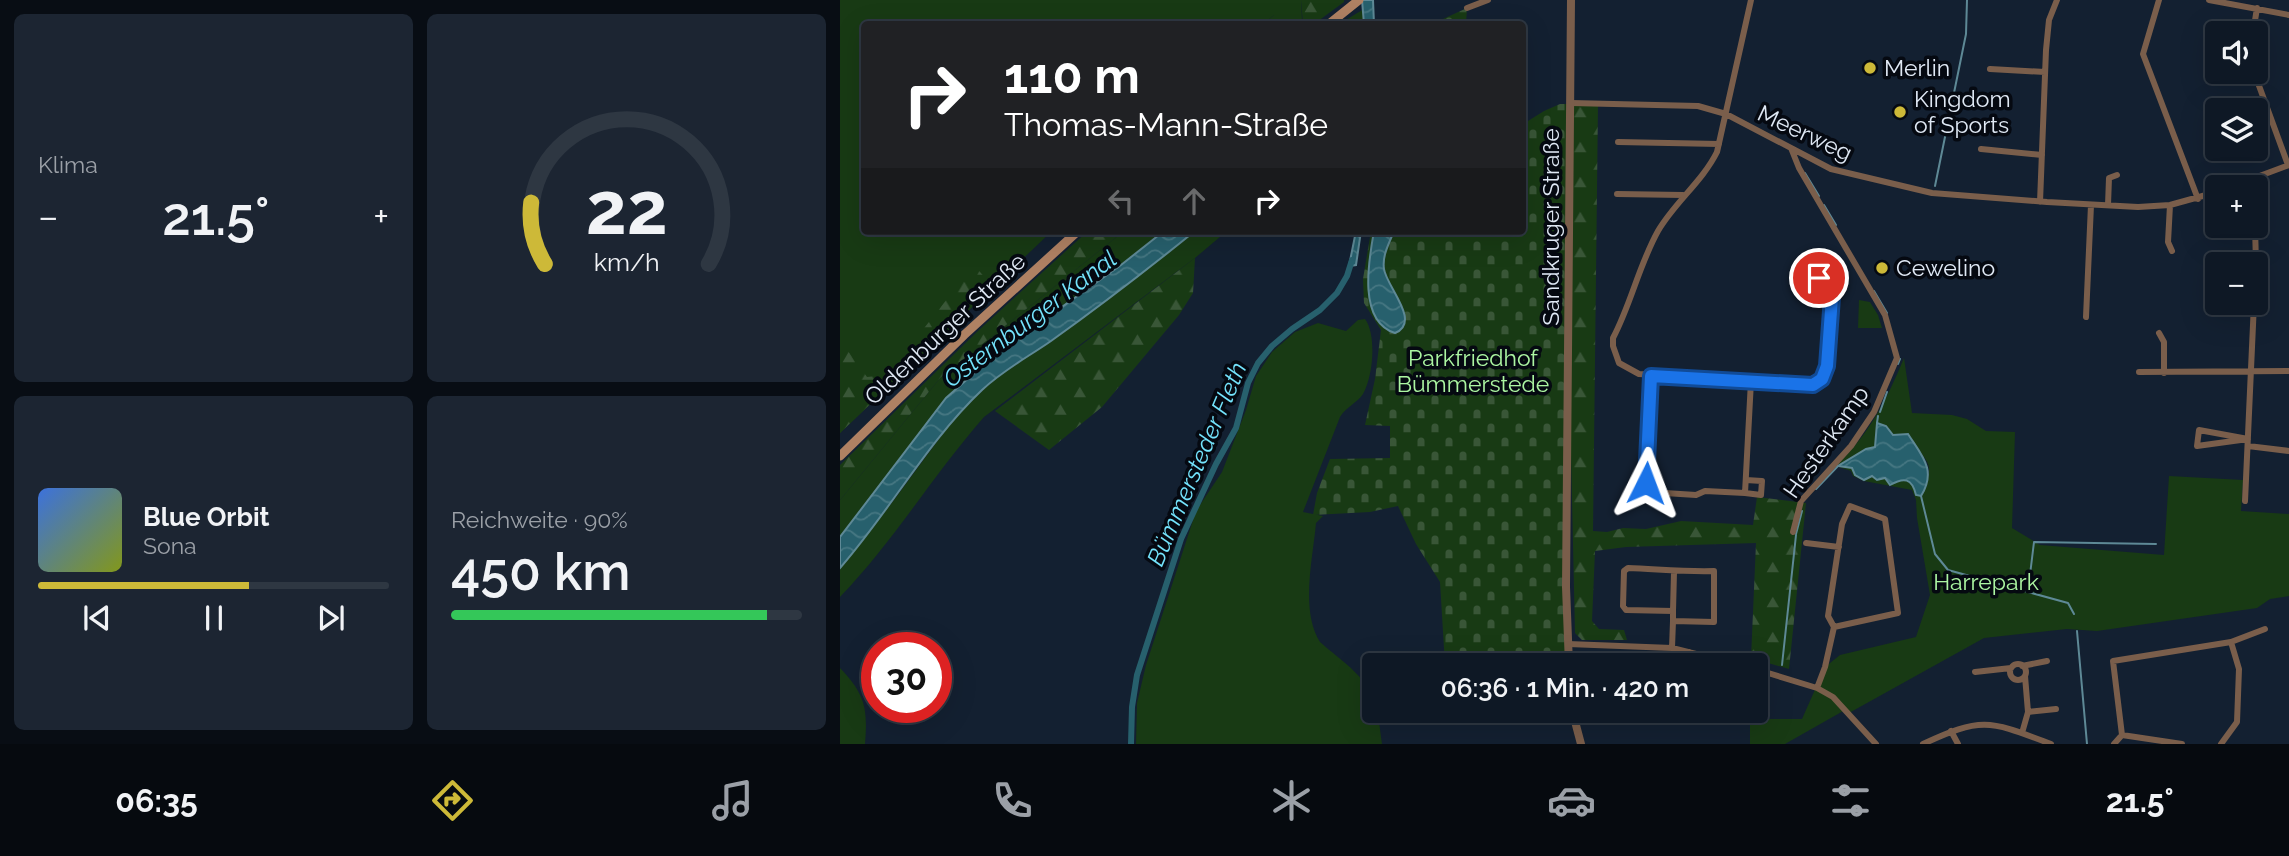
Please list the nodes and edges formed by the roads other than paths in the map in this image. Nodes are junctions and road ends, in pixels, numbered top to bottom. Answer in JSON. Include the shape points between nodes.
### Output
{"nodes":[{"id":1,"x":1359,"y":0,"type":"edge"},
{"id":2,"x":1488,"y":0,"type":"edge"},
{"id":3,"x":1571,"y":0,"type":"edge"},
{"id":4,"x":1751,"y":0,"type":"edge"},
{"id":5,"x":2057,"y":0,"type":"edge"},
{"id":6,"x":2159,"y":0,"type":"edge"},
{"id":7,"x":2209,"y":0,"type":"edge"},
{"id":8,"x":1468,"y":8,"type":"dead end"},
{"id":9,"x":2257,"y":8,"type":"junction"},
{"id":10,"x":2289,"y":15,"type":"edge"},
{"id":11,"x":1333,"y":21,"type":"edge"},
{"id":12,"x":2255,"y":21,"type":"edge"},
{"id":13,"x":1990,"y":69,"type":"dead end"},
{"id":14,"x":2045,"y":72,"type":"junction"},
{"id":15,"x":2259,"y":84,"type":"edge"},
{"id":16,"x":1570,"y":103,"type":"junction"},
{"id":17,"x":1726,"y":114,"type":"junction"},
{"id":18,"x":1618,"y":142,"type":"dead end"},
{"id":19,"x":1719,"y":144,"type":"junction"},
{"id":20,"x":1791,"y":148,"type":"junction"},
{"id":21,"x":1981,"y":149,"type":"dead end"},
{"id":22,"x":2042,"y":155,"type":"junction"},
{"id":23,"x":2289,"y":165,"type":"edge"},
{"id":24,"x":2264,"y":175,"type":"edge"},
{"id":25,"x":2117,"y":176,"type":"dead end"},
{"id":26,"x":1617,"y":194,"type":"dead end"},
{"id":27,"x":1684,"y":195,"type":"junction"},
{"id":28,"x":2205,"y":196,"type":"edge"},
{"id":29,"x":2198,"y":199,"type":"junction"},
{"id":30,"x":2040,"y":202,"type":"junction"},
{"id":31,"x":2091,"y":205,"type":"junction"},
{"id":32,"x":2108,"y":205,"type":"junction"},
{"id":33,"x":2170,"y":205,"type":"junction"},
{"id":34,"x":1074,"y":235,"type":"edge"},
{"id":35,"x":2172,"y":251,"type":"dead end"},
{"id":36,"x":1832,"y":297,"type":"dead end"},
{"id":37,"x":2254,"y":315,"type":"edge"},
{"id":38,"x":2086,"y":317,"type":"dead end"},
{"id":39,"x":2159,"y":334,"type":"dead end"},
{"id":40,"x":2252,"y":371,"type":"junction"},
{"id":41,"x":2289,"y":371,"type":"edge"},
{"id":42,"x":2139,"y":372,"type":"dead end"},
{"id":43,"x":2164,"y":373,"type":"junction"},
{"id":44,"x":1651,"y":376,"type":"junction"},
{"id":45,"x":1751,"y":381,"type":"junction"},
{"id":46,"x":2248,"y":442,"type":"junction"},
{"id":47,"x":2289,"y":451,"type":"edge"},
{"id":48,"x":840,"y":456,"type":"edge"},
{"id":49,"x":1746,"y":480,"type":"junction"},
{"id":50,"x":1646,"y":483,"type":"junction"},
{"id":51,"x":1649,"y":492,"type":"junction"},
{"id":52,"x":1745,"y":493,"type":"junction"},
{"id":53,"x":2245,"y":501,"type":"dead end"},
{"id":54,"x":1793,"y":532,"type":"dead end"},
{"id":55,"x":1806,"y":542,"type":"dead end"},
{"id":56,"x":1839,"y":547,"type":"junction"},
{"id":57,"x":1674,"y":572,"type":"junction"},
{"id":58,"x":1673,"y":611,"type":"junction"},
{"id":59,"x":1673,"y":621,"type":"junction"},
{"id":60,"x":1835,"y":627,"type":"junction"},
{"id":61,"x":2265,"y":629,"type":"dead end"},
{"id":62,"x":2231,"y":642,"type":"junction"},
{"id":63,"x":1568,"y":644,"type":"junction"},
{"id":64,"x":1672,"y":648,"type":"junction"},
{"id":65,"x":1689,"y":652,"type":"joint"},
{"id":66,"x":1568,"y":653,"type":"edge"},
{"id":67,"x":1693,"y":653,"type":"edge"},
{"id":68,"x":2047,"y":661,"type":"dead end"},
{"id":69,"x":2022,"y":666,"type":"junction"},
{"id":70,"x":2011,"y":668,"type":"junction"},
{"id":71,"x":1975,"y":672,"type":"dead end"},
{"id":72,"x":1768,"y":673,"type":"edge"},
{"id":73,"x":2025,"y":676,"type":"junction"},
{"id":74,"x":1817,"y":688,"type":"junction"},
{"id":75,"x":2056,"y":709,"type":"dead end"},
{"id":76,"x":2028,"y":712,"type":"junction"},
{"id":77,"x":1576,"y":723,"type":"edge"},
{"id":78,"x":1951,"y":731,"type":"junction"},
{"id":79,"x":2022,"y":733,"type":"junction"},
{"id":80,"x":2122,"y":735,"type":"junction"},
{"id":81,"x":1581,"y":744,"type":"edge"},
{"id":82,"x":1877,"y":744,"type":"edge"},
{"id":83,"x":1923,"y":744,"type":"edge"},
{"id":84,"x":1958,"y":744,"type":"edge"},
{"id":85,"x":2051,"y":744,"type":"edge"},
{"id":86,"x":2114,"y":744,"type":"edge"},
{"id":87,"x":2182,"y":744,"type":"edge"},
{"id":88,"x":2221,"y":744,"type":"edge"}],
"edges":[{"from":1,"to":11,"type":"main road"},
{"from":2,"to":8,"type":"street"},
{"from":3,"to":16,"type":"street","name":"Sandkruger Straße"},
{"from":4,"to":17,"type":"street"},
{"from":5,"to":14,"type":"street","via":[[2049,20]]},
{"from":6,"to":29,"type":"street","via":[[2143,54]]},
{"from":7,"to":9,"type":"street"},
{"from":9,"to":10,"type":"street"},
{"from":9,"to":12,"type":"street"},
{"from":13,"to":14,"type":"street"},
{"from":14,"to":22,"type":"street"},
{"from":15,"to":23,"type":"street"},
{"from":16,"to":17,"type":"street","name":"Meerweg","via":[[1679,104]]},
{"from":16,"to":63,"type":"street","name":"Sandkruger Straße"},
{"from":17,"to":19,"type":"street"},
{"from":17,"to":20,"type":"street","name":"Meerweg"},
{"from":18,"to":19,"type":"street"},
{"from":19,"to":27,"type":"street","via":[[1706,171]]},
{"from":20,"to":30,"type":"street","name":"Meerweg","via":[[1843,173],[1931,193]]},
{"from":20,"to":54,"type":"street","name":"Hesterkamp","via":[[1885,315],[1897,358],[1874,412],[1851,446],[1801,500]]},
{"from":21,"to":22,"type":"street"},
{"from":22,"to":30,"type":"street"},
{"from":23,"to":24,"type":"street"},
{"from":25,"to":32,"type":"street","via":[[2109,178]]},
{"from":26,"to":27,"type":"street"},
{"from":27,"to":44,"type":"street","via":[[1658,233],[1613,338],[1619,363]]},
{"from":28,"to":29,"type":"street","name":"Meerweg"},
{"from":29,"to":33,"type":"street","name":"Meerweg"},
{"from":30,"to":31,"type":"street","name":"Meerweg"},
{"from":31,"to":32,"type":"street","name":"Meerweg"},
{"from":31,"to":38,"type":"street"},
{"from":32,"to":33,"type":"street","name":"Meerweg"},
{"from":33,"to":35,"type":"street","via":[[2168,242]]},
{"from":34,"to":48,"type":"main road","name":"Oldenburger Straße"},
{"from":36,"to":45,"type":"street","via":[[1822,379],[1813,385]]},
{"from":37,"to":40,"type":"street"},
{"from":39,"to":43,"type":"street","via":[[2164,342]]},
{"from":40,"to":41,"type":"street"},
{"from":40,"to":43,"type":"street"},
{"from":40,"to":46,"type":"street"},
{"from":42,"to":43,"type":"street"},
{"from":44,"to":45,"type":"street"},
{"from":44,"to":50,"type":"street"},
{"from":45,"to":49,"type":"street"},
{"from":46,"to":46,"type":"street","via":[[2199,429],[2197,446],[2235,441]]},
{"from":46,"to":47,"type":"street"},
{"from":46,"to":53,"type":"street"},
{"from":49,"to":52,"type":"street"},
{"from":49,"to":52,"type":"street","via":[[1762,481],[1761,495]]},
{"from":50,"to":51,"type":"street"},
{"from":50,"to":51,"type":"street","via":[[1635,482],[1631,493],[1638,499]]},
{"from":51,"to":52,"type":"street"},
{"from":55,"to":56,"type":"street"},
{"from":56,"to":60,"type":"street","via":[[1828,616]]},
{"from":56,"to":60,"type":"street","via":[[1850,506],[1885,519],[1898,613]]},
{"from":57,"to":58,"type":"street"},
{"from":57,"to":58,"type":"street","via":[[1628,568],[1624,571],[1623,606],[1626,610]]},
{"from":57,"to":59,"type":"street","via":[[1714,571],[1714,622]]},
{"from":58,"to":59,"type":"street"},
{"from":59,"to":64,"type":"street"},
{"from":60,"to":74,"type":"street"},
{"from":61,"to":62,"type":"street"},
{"from":62,"to":80,"type":"street","via":[[2113,661]]},
{"from":62,"to":88,"type":"street","via":[[2239,669],[2237,722]]},
{"from":63,"to":64,"type":"street"},
{"from":63,"to":66,"type":"street","name":"Sandkruger Straße"},
{"from":64,"to":65,"type":"street"},
{"from":65,"to":67,"type":"street"},
{"from":68,"to":69,"type":"street"},
{"from":69,"to":70,"type":"street"},
{"from":69,"to":73,"type":"street"},
{"from":70,"to":71,"type":"street"},
{"from":70,"to":73,"type":"street","via":[[2014,679]]},
{"from":72,"to":74,"type":"street"},
{"from":73,"to":76,"type":"street"},
{"from":74,"to":82,"type":"street","via":[[1833,697]]},
{"from":75,"to":76,"type":"street"},
{"from":76,"to":79,"type":"street"},
{"from":77,"to":81,"type":"street"},
{"from":78,"to":79,"type":"street","via":[[1984,724]]},
{"from":78,"to":83,"type":"street"},
{"from":78,"to":84,"type":"street"},
{"from":79,"to":85,"type":"street"},
{"from":80,"to":86,"type":"street"},
{"from":80,"to":87,"type":"street"}]}
